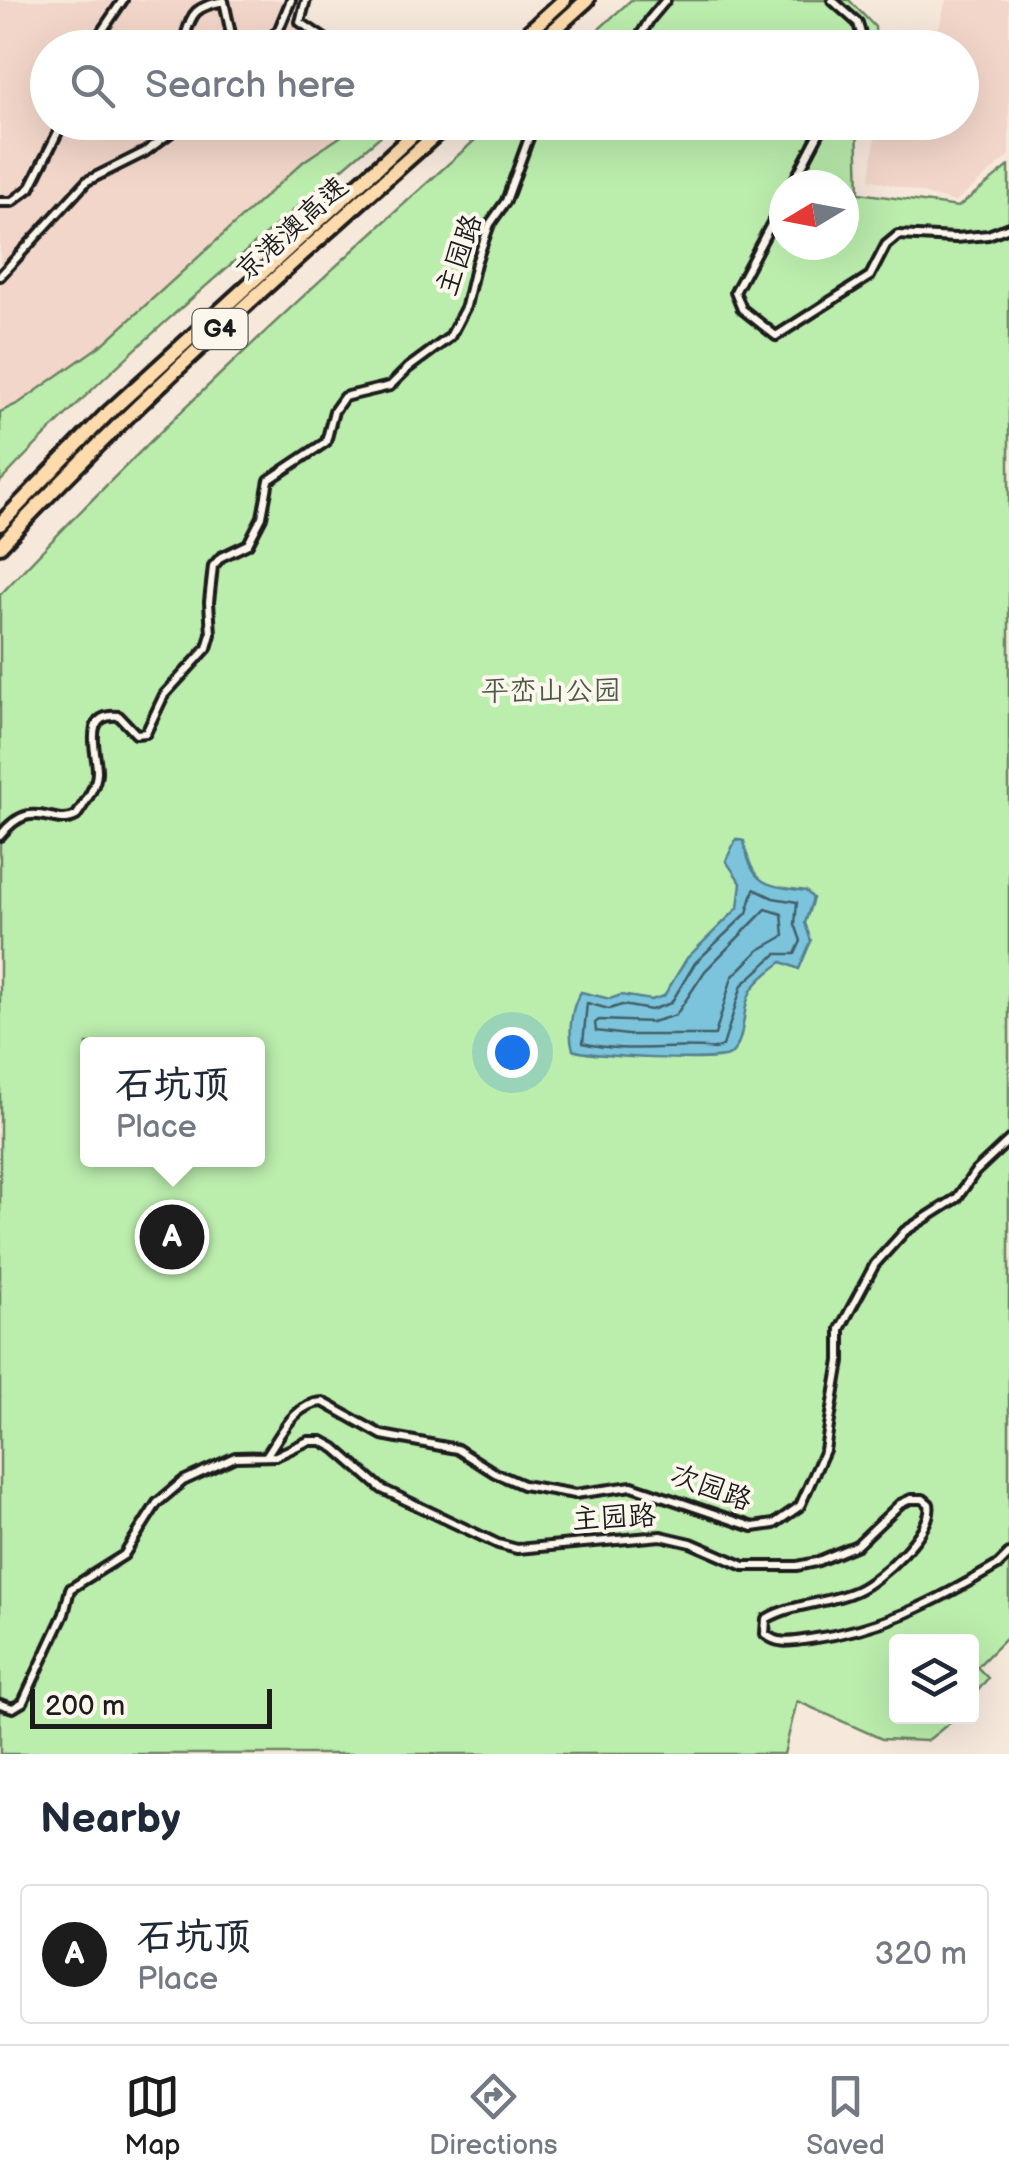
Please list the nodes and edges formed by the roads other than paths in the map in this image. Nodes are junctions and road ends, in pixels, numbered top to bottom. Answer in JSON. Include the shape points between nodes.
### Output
{"nodes":[{"id":1,"x":123,"y":0,"type":"edge"},
{"id":2,"x":292,"y":0,"type":"edge"},
{"id":3,"x":306,"y":0,"type":"edge"},
{"id":4,"x":564,"y":0,"type":"edge"},
{"id":5,"x":587,"y":0,"type":"edge"},
{"id":6,"x":666,"y":0,"type":"edge"},
{"id":7,"x":832,"y":0,"type":"edge"},
{"id":8,"x":223,"y":1,"type":"edge"},
{"id":9,"x":103,"y":30,"type":"edge"},
{"id":10,"x":187,"y":30,"type":"edge"},
{"id":11,"x":230,"y":30,"type":"edge"},
{"id":12,"x":278,"y":30,"type":"edge"},
{"id":13,"x":312,"y":30,"type":"edge"},
{"id":14,"x":530,"y":30,"type":"edge"},
{"id":15,"x":554,"y":30,"type":"edge"},
{"id":16,"x":644,"y":30,"type":"edge"},
{"id":17,"x":860,"y":30,"type":"edge"},
{"id":18,"x":54,"y":140,"type":"edge"},
{"id":19,"x":161,"y":140,"type":"edge"},
{"id":20,"x":407,"y":140,"type":"edge"},
{"id":21,"x":430,"y":140,"type":"edge"},
{"id":22,"x":528,"y":140,"type":"edge"},
{"id":23,"x":816,"y":140,"type":"edge"},
{"id":24,"x":800,"y":170,"type":"edge"},
{"id":25,"x":0,"y":202,"type":"edge"},
{"id":26,"x":1009,"y":227,"type":"edge"},
{"id":27,"x":769,"y":228,"type":"edge"},
{"id":28,"x":0,"y":276,"type":"edge"},
{"id":29,"x":0,"y":524,"type":"edge"},
{"id":30,"x":0,"y":546,"type":"edge"},
{"id":31,"x":0,"y":836,"type":"edge"},
{"id":32,"x":1009,"y":1140,"type":"edge"},
{"id":33,"x":266,"y":1457,"type":"junction"},
{"id":34,"x":1009,"y":1554,"type":"edge"},
{"id":35,"x":0,"y":1704,"type":"edge"}],
"edges":[{"from":1,"to":9,"type":"street"},
{"from":2,"to":12,"type":"street"},
{"from":3,"to":13,"type":"street","via":[[300,22]]},
{"from":4,"to":14,"type":"highway"},
{"from":5,"to":15,"type":"highway"},
{"from":6,"to":16,"type":"street"},
{"from":7,"to":17,"type":"street"},
{"from":8,"to":10,"type":"street","via":[[200,6]]},
{"from":8,"to":11,"type":"street"},
{"from":18,"to":25,"type":"street","via":[[30,188],[12,202]]},
{"from":19,"to":28,"type":"street","via":[[88,181]]},
{"from":20,"to":29,"type":"highway","name":"京港澳高速","number":"G4","via":[[106,415]]},
{"from":21,"to":30,"type":"highway","name":"京港澳高速","number":"G4","via":[[244,305]]},
{"from":22,"to":31,"type":"street","name":"主园路","via":[[450,337],[390,386],[344,397],[322,446],[270,480],[250,541],[213,566],[205,652],[164,695],[146,734],[136,734],[119,716],[101,722],[92,742],[97,775],[76,816],[25,816]]},
{"from":23,"to":24,"type":"street"},
{"from":26,"to":27,"type":"street","via":[[956,238],[898,235],[870,276],[776,336],[738,306],[735,292]]},
{"from":32,"to":33,"type":"street","name":"次园路","via":[[957,1198],[905,1231],[874,1264],[841,1324],[825,1450],[800,1506],[774,1524],[752,1527],[632,1486],[570,1494],[523,1485],[457,1449],[382,1436],[323,1402],[300,1410]]},
{"from":33,"to":34,"type":"street","name":"主园路","via":[[302,1442],[327,1443],[382,1489],[510,1548],[661,1536],[751,1567],[816,1562],[863,1541],[906,1500],[926,1501],[930,1518],[917,1539],[864,1587],[766,1619],[765,1634],[778,1642],[850,1634],[899,1618]]},
{"from":33,"to":35,"type":"street","name":"主园路","via":[[230,1459],[164,1495],[124,1555],[70,1589],[23,1702],[14,1708]]}]}
